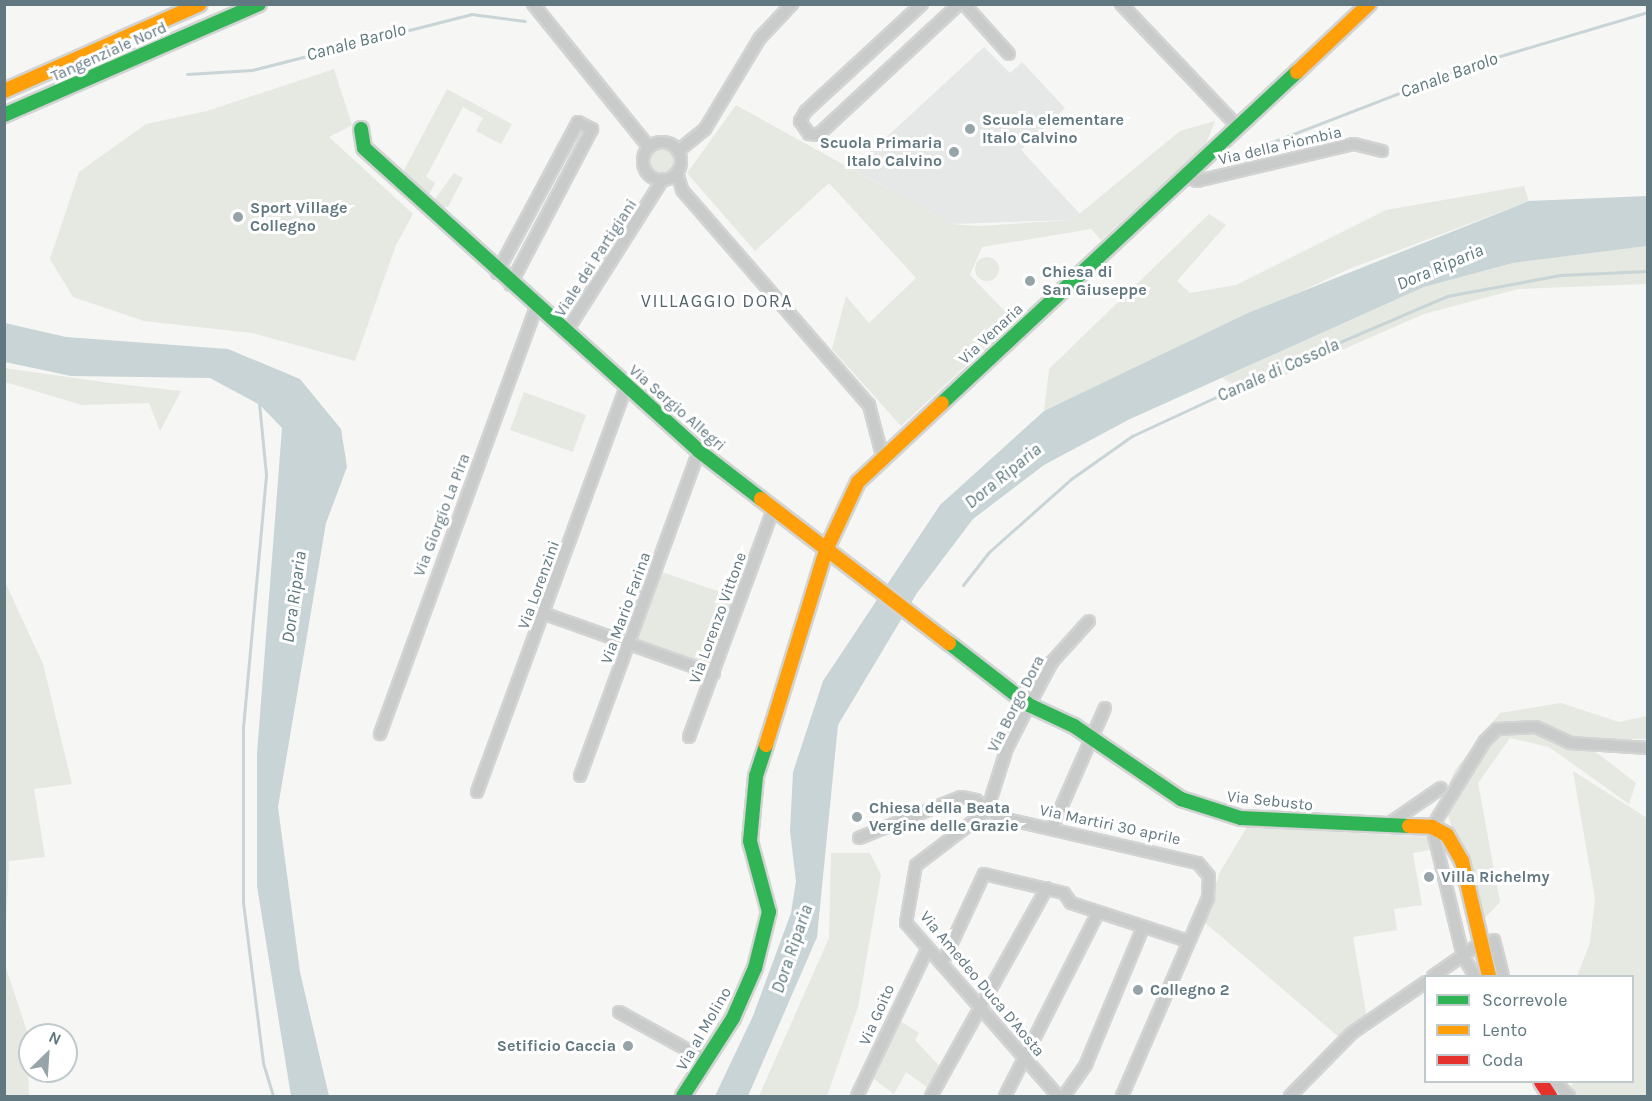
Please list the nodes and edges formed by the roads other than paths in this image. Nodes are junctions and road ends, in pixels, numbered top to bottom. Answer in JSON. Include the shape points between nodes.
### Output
{"nodes":[{"id":1,"x":200,"y":4,"type":"edge"},
{"id":2,"x":259,"y":4,"type":"edge"},
{"id":3,"x":533,"y":4,"type":"edge"},
{"id":4,"x":792,"y":4,"type":"edge"},
{"id":5,"x":922,"y":4,"type":"edge"},
{"id":6,"x":959,"y":4,"type":"edge"},
{"id":7,"x":964,"y":4,"type":"edge"},
{"id":8,"x":1121,"y":4,"type":"edge"},
{"id":9,"x":1370,"y":4,"type":"edge"},
{"id":10,"x":1009,"y":54,"type":"dead end"},
{"id":11,"x":4,"y":91,"type":"edge"},
{"id":12,"x":4,"y":115,"type":"edge"},
{"id":13,"x":1238,"y":127,"type":"junction"},
{"id":14,"x":361,"y":129,"type":"dead end"},
{"id":15,"x":649,"y":147,"type":"junction"},
{"id":16,"x":678,"y":151,"type":"junction"},
{"id":17,"x":1382,"y":151,"type":"dead end"},
{"id":18,"x":677,"y":172,"type":"junction"},
{"id":19,"x":651,"y":176,"type":"junction"},
{"id":20,"x":1185,"y":177,"type":"junction"},
{"id":21,"x":663,"y":179,"type":"junction"},
{"id":22,"x":652,"y":201,"type":"junction"},
{"id":23,"x":497,"y":273,"type":"junction"},
{"id":24,"x":510,"y":285,"type":"junction"},
{"id":25,"x":536,"y":307,"type":"junction"},
{"id":26,"x":566,"y":332,"type":"junction"},
{"id":27,"x":626,"y":386,"type":"junction"},
{"id":28,"x":699,"y":451,"type":"junction"},
{"id":29,"x":882,"y":455,"type":"junction"},
{"id":30,"x":773,"y":510,"type":"junction"},
{"id":31,"x":826,"y":550,"type":"junction"},
{"id":32,"x":545,"y":614,"type":"junction"},
{"id":33,"x":1089,"y":621,"type":"dead end"},
{"id":34,"x":628,"y":644,"type":"junction"},
{"id":35,"x":714,"y":674,"type":"junction"},
{"id":36,"x":781,"y":698,"type":"joint"},
{"id":37,"x":1029,"y":705,"type":"junction"},
{"id":38,"x":1105,"y":708,"type":"dead end"},
{"id":39,"x":380,"y":734,"type":"dead end"},
{"id":40,"x":689,"y":736,"type":"dead end"},
{"id":41,"x":1090,"y":737,"type":"junction"},
{"id":42,"x":1647,"y":748,"type":"edge"},
{"id":43,"x":580,"y":776,"type":"dead end"},
{"id":44,"x":1441,"y":788,"type":"dead end"},
{"id":45,"x":477,"y":792,"type":"dead end"},
{"id":46,"x":987,"y":811,"type":"junction"},
{"id":47,"x":1388,"y":825,"type":"junction"},
{"id":48,"x":1432,"y":827,"type":"junction"},
{"id":49,"x":1052,"y":828,"type":"junction"},
{"id":50,"x":859,"y":838,"type":"dead end"},
{"id":51,"x":1047,"y":888,"type":"junction"},
{"id":52,"x":1098,"y":913,"type":"junction"},
{"id":53,"x":1143,"y":928,"type":"junction"},
{"id":54,"x":1188,"y":940,"type":"junction"},
{"id":55,"x":1488,"y":941,"type":"junction"},
{"id":56,"x":928,"y":948,"type":"junction"},
{"id":57,"x":1463,"y":956,"type":"junction"},
{"id":58,"x":942,"y":964,"type":"junction"},
{"id":59,"x":1434,"y":975,"type":"edge"},
{"id":60,"x":1474,"y":975,"type":"edge"},
{"id":61,"x":1489,"y":975,"type":"edge"},
{"id":62,"x":1503,"y":975,"type":"edge"},
{"id":63,"x":1424,"y":983,"type":"edge"},
{"id":64,"x":981,"y":1008,"type":"junction"},
{"id":65,"x":620,"y":1012,"type":"dead end"},
{"id":66,"x":1024,"y":1058,"type":"junction"},
{"id":67,"x":706,"y":1060,"type":"junction"},
{"id":68,"x":1541,"y":1083,"type":"edge"},
{"id":69,"x":1556,"y":1083,"type":"edge"},
{"id":70,"x":683,"y":1096,"type":"edge"},
{"id":71,"x":857,"y":1096,"type":"edge"},
{"id":72,"x":931,"y":1096,"type":"edge"},
{"id":73,"x":1005,"y":1096,"type":"edge"},
{"id":74,"x":1058,"y":1096,"type":"edge"},
{"id":75,"x":1064,"y":1096,"type":"edge"},
{"id":76,"x":1122,"y":1096,"type":"edge"},
{"id":77,"x":1290,"y":1096,"type":"edge"},
{"id":78,"x":1550,"y":1096,"type":"edge"},
{"id":79,"x":1569,"y":1096,"type":"edge"}],
"edges":[{"from":1,"to":11,"type":"main road","name":"Tangenziale Nord"},
{"from":2,"to":12,"type":"main road","name":"Tangenziale Nord"},
{"from":3,"to":15,"type":"street"},
{"from":4,"to":16,"type":"street","via":[[760,38],[705,129]]},
{"from":5,"to":6,"type":"street","via":[[806,111],[800,121],[809,134],[818,135]]},
{"from":7,"to":10,"type":"street"},
{"from":8,"to":13,"type":"street"},
{"from":9,"to":13,"type":"main road","name":"Via Venaria"},
{"from":13,"to":20,"type":"main road","name":"Via Venaria"},
{"from":14,"to":23,"type":"main road","name":"Via Sergio Allegri","via":[[364,148]]},
{"from":15,"to":16,"type":"street","via":[[664,142]]},
{"from":15,"to":19,"type":"street","via":[[643,162]]},
{"from":16,"to":18,"type":"street"},
{"from":17,"to":20,"type":"street","name":"Via della Piombia","via":[[1354,144],[1197,181]]},
{"from":18,"to":21,"type":"street"},
{"from":18,"to":29,"type":"street","via":[[682,190],[869,405],[881,434]]},
{"from":19,"to":21,"type":"street"},
{"from":19,"to":22,"type":"street","name":"Viale dei Partigiani"},
{"from":20,"to":29,"type":"main road","name":"Via Venaria"},
{"from":21,"to":22,"type":"street","name":"Viale dei Partigiani"},
{"from":22,"to":26,"type":"street","name":"Viale dei Partigiani"},
{"from":23,"to":24,"type":"main road","name":"Via Sergio Allegri"},
{"from":23,"to":24,"type":"street","via":[[578,122],[592,129]]},
{"from":24,"to":25,"type":"main road","name":"Via Sergio Allegri"},
{"from":25,"to":26,"type":"main road","name":"Via Sergio Allegri"},
{"from":25,"to":39,"type":"street","name":"Via Giorgio La Pira"},
{"from":26,"to":27,"type":"main road","name":"Via Sergio Allegri"},
{"from":27,"to":28,"type":"main road","name":"Via Sergio Allegri"},
{"from":27,"to":32,"type":"street","name":"Via Lorenzini"},
{"from":28,"to":30,"type":"main road","name":"Via Sergio Allegri"},
{"from":28,"to":34,"type":"street","name":"Via Mario Farina"},
{"from":29,"to":31,"type":"main road","name":"Via Venaria","via":[[846,501]]},
{"from":30,"to":31,"type":"main road","name":"Via Sergio Allegri"},
{"from":30,"to":35,"type":"street","name":"Via Lorenzo Vittone"},
{"from":31,"to":36,"type":"main road","name":"Via Venaria"},
{"from":31,"to":37,"type":"main road","name":"Via Sebusto","via":[[859,571]]},
{"from":32,"to":34,"type":"street"},
{"from":32,"to":45,"type":"street","name":"Via Lorenzini"},
{"from":33,"to":37,"type":"street","name":"Via Borgo Dora","via":[[1052,662]]},
{"from":34,"to":35,"type":"street"},
{"from":34,"to":43,"type":"street","name":"Via Mario Farina"},
{"from":35,"to":40,"type":"street","name":"Via Lorenzo Vittone"},
{"from":36,"to":67,"type":"main road","name":"Via al Molino","via":[[756,776],[750,841],[769,912],[755,968]]},
{"from":37,"to":41,"type":"main road","name":"Via Sebusto"},
{"from":37,"to":46,"type":"street","name":"Via Borgo Dora","via":[[1007,748]]},
{"from":38,"to":41,"type":"street"},
{"from":41,"to":47,"type":"main road","name":"Via Sebusto","via":[[1180,799],[1212,811],[1241,819]]},
{"from":41,"to":49,"type":"street"},
{"from":42,"to":48,"type":"street","via":[[1571,742],[1536,727],[1497,729],[1464,769]]},
{"from":44,"to":47,"type":"street"},
{"from":46,"to":49,"type":"street","name":"Via Martiri 30 aprile"},
{"from":46,"to":50,"type":"street","name":"Via Martiri 30 aprile","via":[[976,800],[961,797]]},
{"from":46,"to":56,"type":"street","name":"Via Amedeo Duca D'Aosta","via":[[912,873],[906,923]]},
{"from":47,"to":48,"type":"main road","name":"Via Sebusto"},
{"from":48,"to":55,"type":"main road","via":[[1447,835],[1462,861]]},
{"from":48,"to":57,"type":"street"},
{"from":49,"to":54,"type":"street","name":"Via Martiri 30 aprile","via":[[1198,863],[1212,885]]},
{"from":51,"to":52,"type":"street"},
{"from":51,"to":58,"type":"street","via":[[984,874]]},
{"from":51,"to":64,"type":"street"},
{"from":52,"to":53,"type":"street"},
{"from":52,"to":66,"type":"street"},
{"from":53,"to":54,"type":"street"},
{"from":53,"to":75,"type":"street","via":[[1086,1064]]},
{"from":54,"to":76,"type":"street","name":"Via Martiri 30 aprile"},
{"from":55,"to":57,"type":"street"},
{"from":55,"to":61,"type":"main road"},
{"from":55,"to":62,"type":"street"},
{"from":56,"to":58,"type":"street","name":"Via Amedeo Duca D'Aosta"},
{"from":56,"to":71,"type":"street","name":"Via Goito"},
{"from":57,"to":59,"type":"street"},
{"from":57,"to":60,"type":"street"},
{"from":58,"to":64,"type":"street","name":"Via Amedeo Duca D'Aosta"},
{"from":63,"to":77,"type":"street","via":[[1352,1033]]},
{"from":64,"to":66,"type":"street","name":"Via Amedeo Duca D'Aosta"},
{"from":64,"to":72,"type":"street"},
{"from":65,"to":67,"type":"street"},
{"from":66,"to":73,"type":"street"},
{"from":66,"to":74,"type":"street","name":"Via Amedeo Duca D'Aosta"},
{"from":67,"to":70,"type":"main road","name":"Via al Molino"},
{"from":68,"to":78,"type":"main road"},
{"from":69,"to":79,"type":"street"}]}
